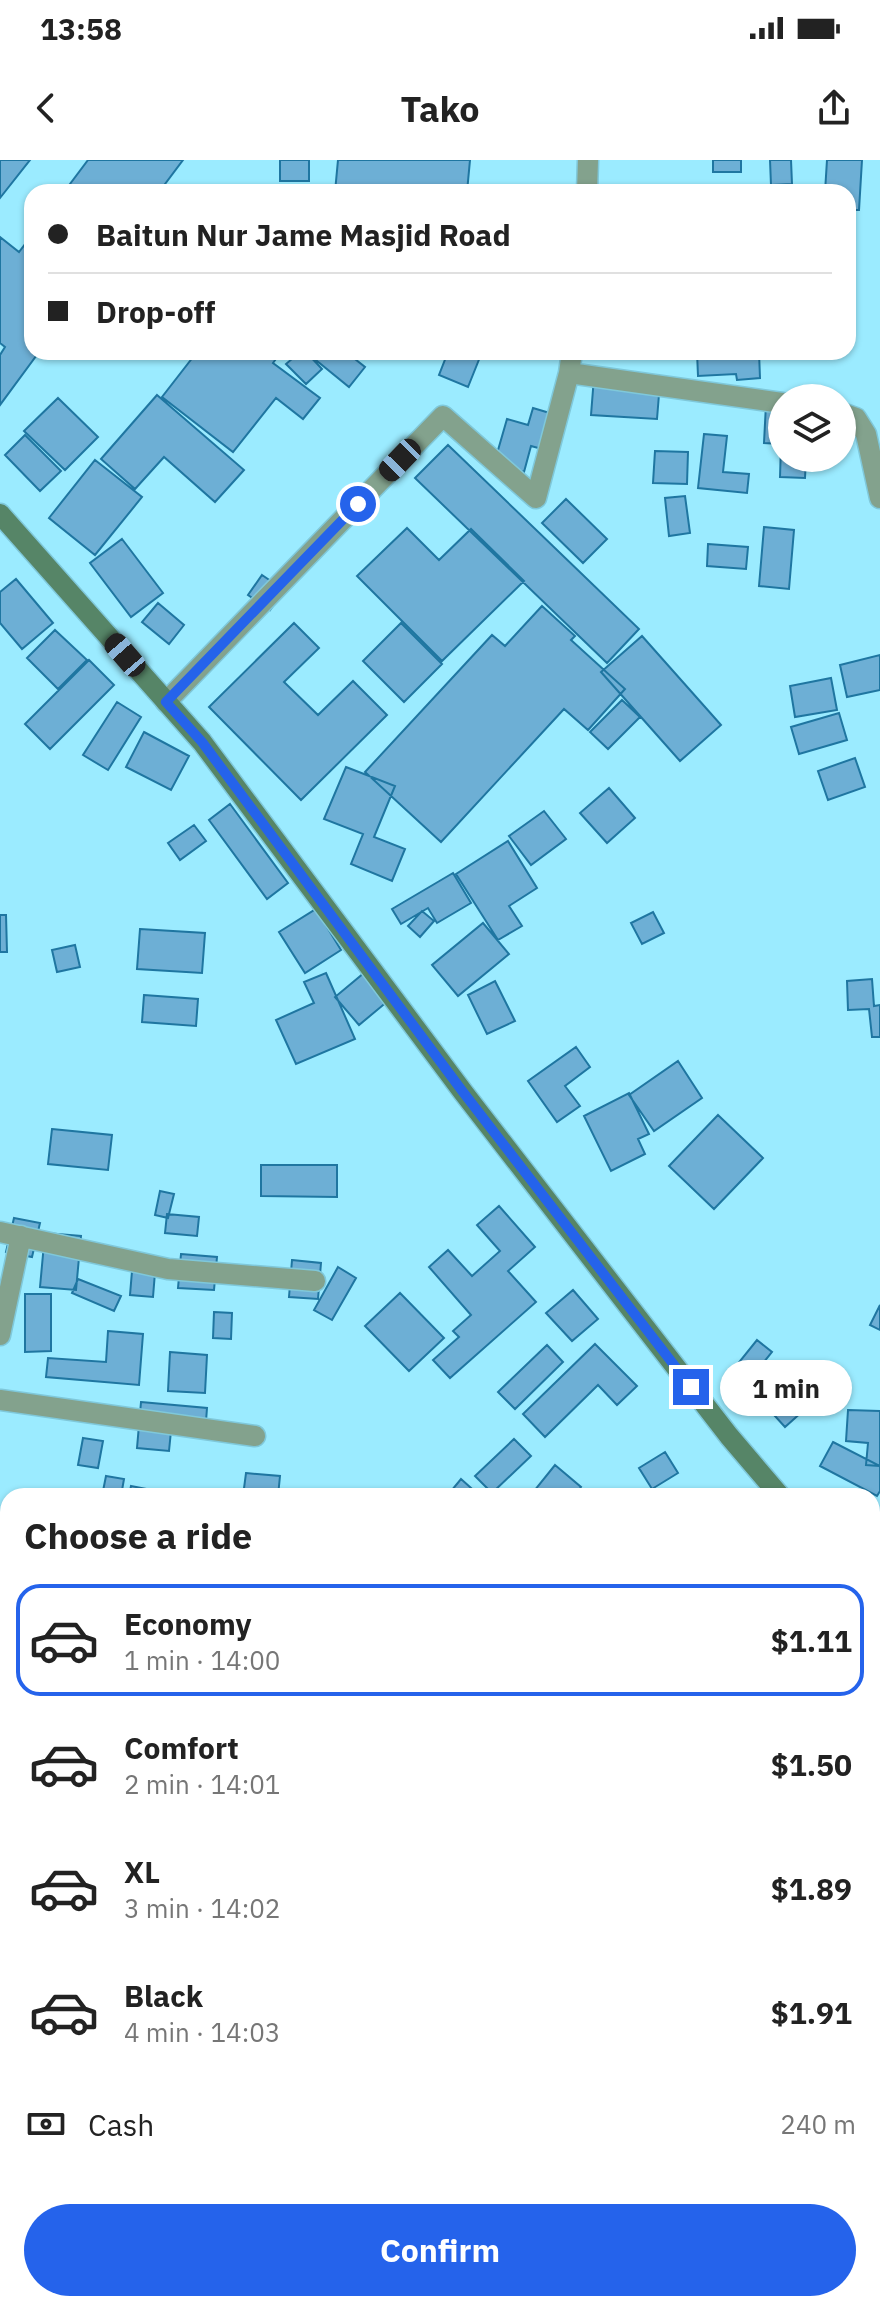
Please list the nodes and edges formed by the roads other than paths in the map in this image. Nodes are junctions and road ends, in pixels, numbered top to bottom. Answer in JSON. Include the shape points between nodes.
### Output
{"nodes":[{"id":1,"x":588,"y":160,"type":"edge"},
{"id":2,"x":587,"y":184,"type":"edge"},
{"id":3,"x":571,"y":360,"type":"edge"},
{"id":4,"x":569,"y":373,"type":"junction"},
{"id":5,"x":768,"y":401,"type":"edge"},
{"id":6,"x":856,"y":418,"type":"edge"},
{"id":7,"x":880,"y":498,"type":"edge"},
{"id":8,"x":0,"y":514,"type":"edge"},
{"id":9,"x":166,"y":702,"type":"junction"},
{"id":10,"x":0,"y":1232,"type":"edge"},
{"id":11,"x":21,"y":1236,"type":"junction"},
{"id":12,"x":315,"y":1281,"type":"dead end"},
{"id":13,"x":0,"y":1335,"type":"edge"},
{"id":14,"x":0,"y":1400,"type":"edge"},
{"id":15,"x":255,"y":1436,"type":"dead end"},
{"id":16,"x":773,"y":1488,"type":"edge"}],
"edges":[{"from":1,"to":2,"type":"street"},
{"from":3,"to":4,"type":"street"},
{"from":4,"to":5,"type":"street"},
{"from":4,"to":9,"type":"street","via":[[536,498],[443,416]]},
{"from":6,"to":7,"type":"street","via":[[866,434]]},
{"from":8,"to":9,"type":"main road"},
{"from":9,"to":16,"type":"main road","via":[[202,742],[529,1178]]},
{"from":10,"to":11,"type":"street"},
{"from":11,"to":12,"type":"street","via":[[168,1269]]},
{"from":11,"to":13,"type":"street"},
{"from":14,"to":15,"type":"street"}]}
